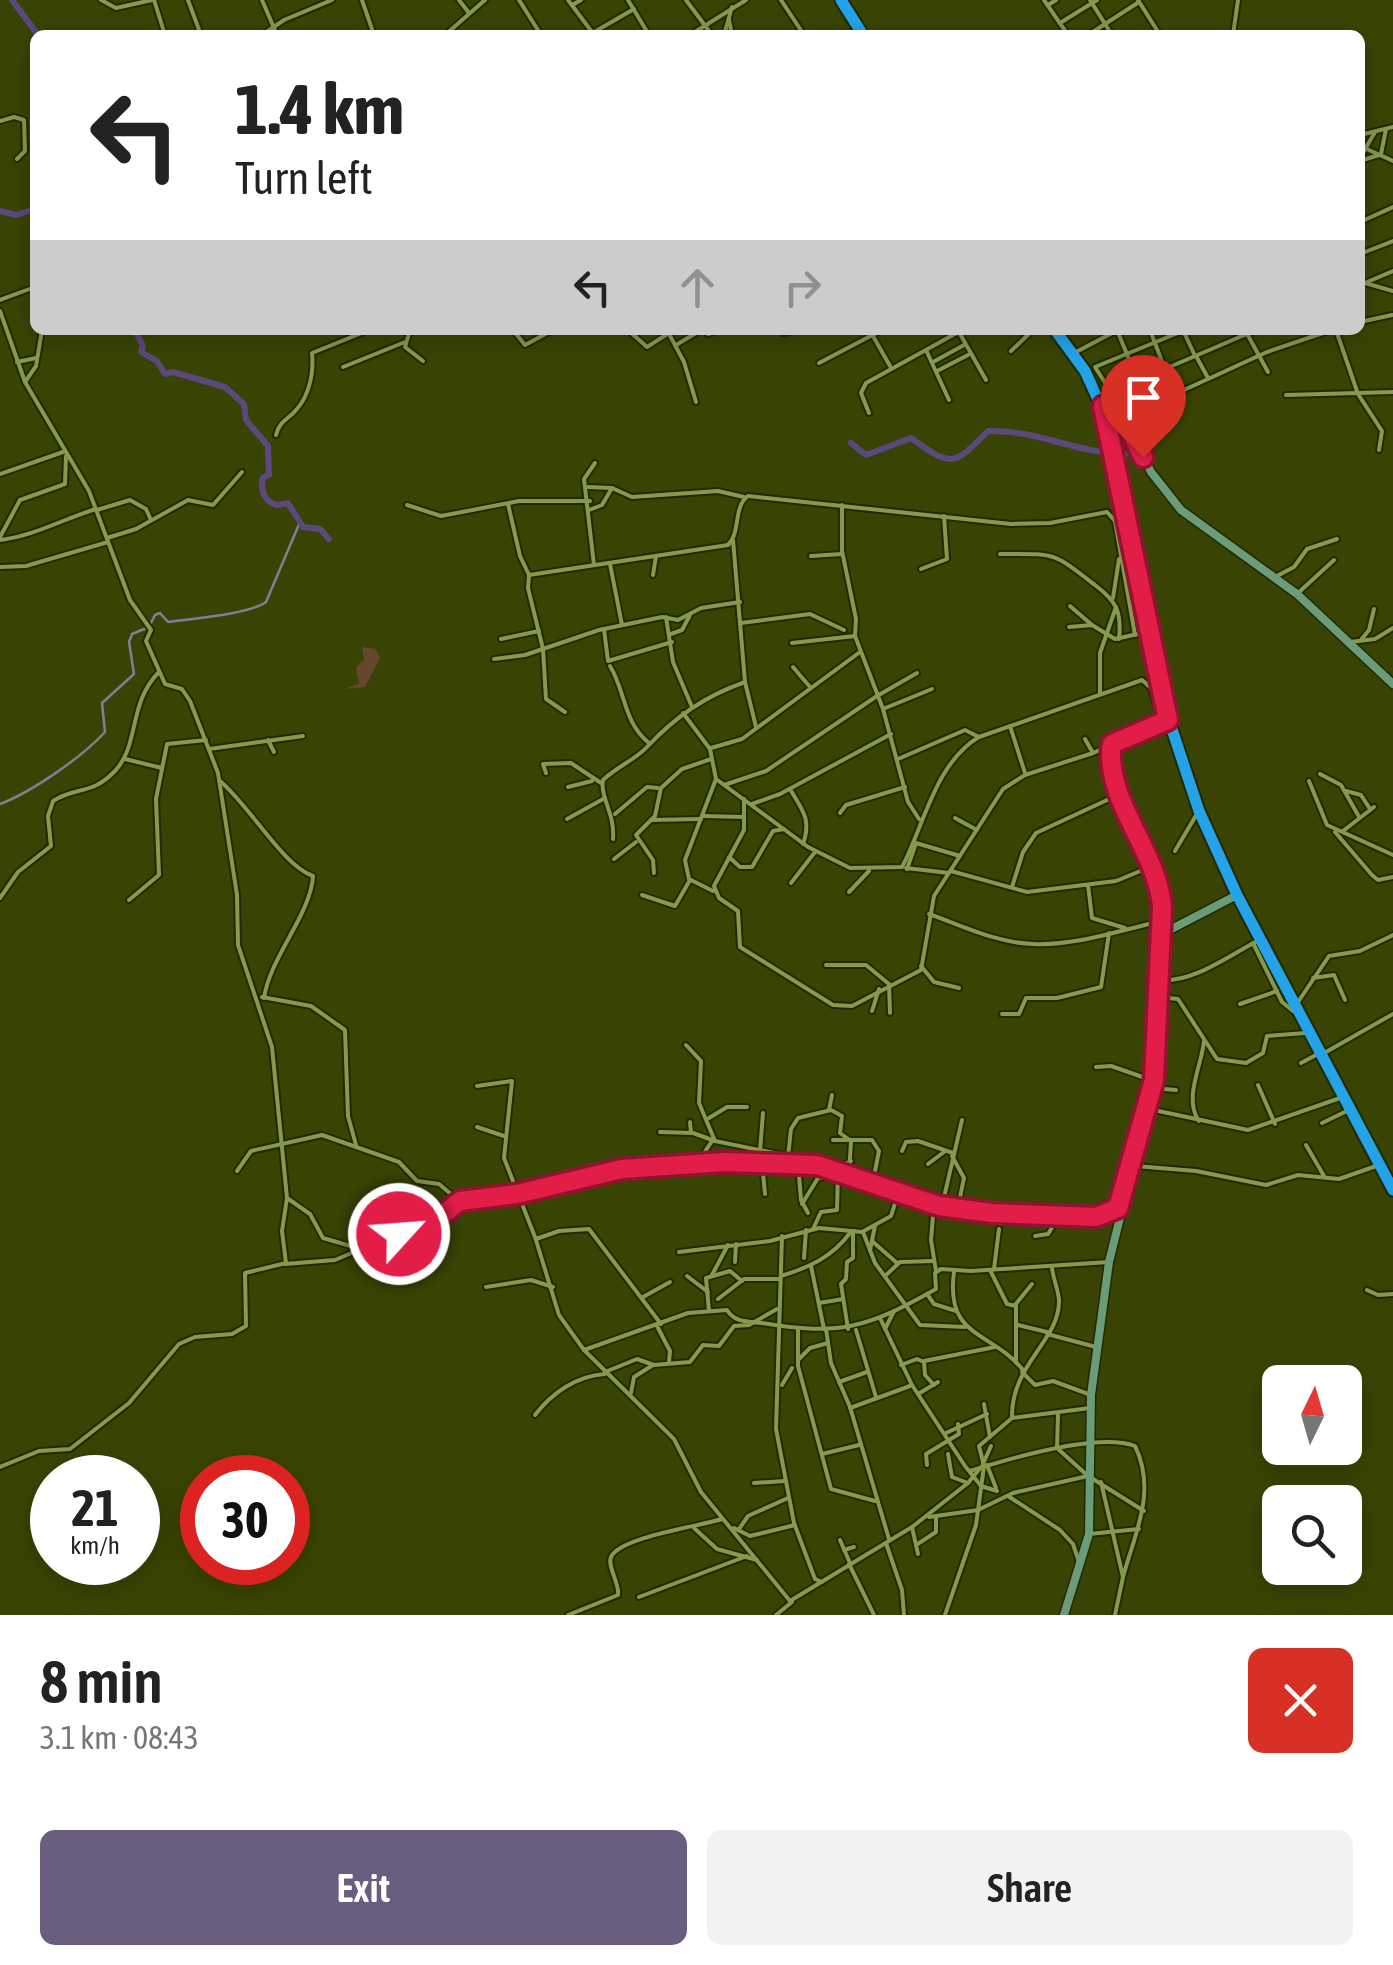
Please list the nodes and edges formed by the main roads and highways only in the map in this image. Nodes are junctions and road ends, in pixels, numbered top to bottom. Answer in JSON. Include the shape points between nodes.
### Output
{"nodes":[{"id":1,"x":840,"y":0,"type":"edge"},
{"id":2,"x":861,"y":30,"type":"edge"},
{"id":3,"x":1059,"y":335,"type":"edge"},
{"id":4,"x":1393,"y":1190,"type":"edge"}],
"edges":[{"from":1,"to":2,"type":"highway"},
{"from":3,"to":4,"type":"highway","via":[[1103,406],[1141,633],[1164,721],[1199,811],[1257,941]]}]}
